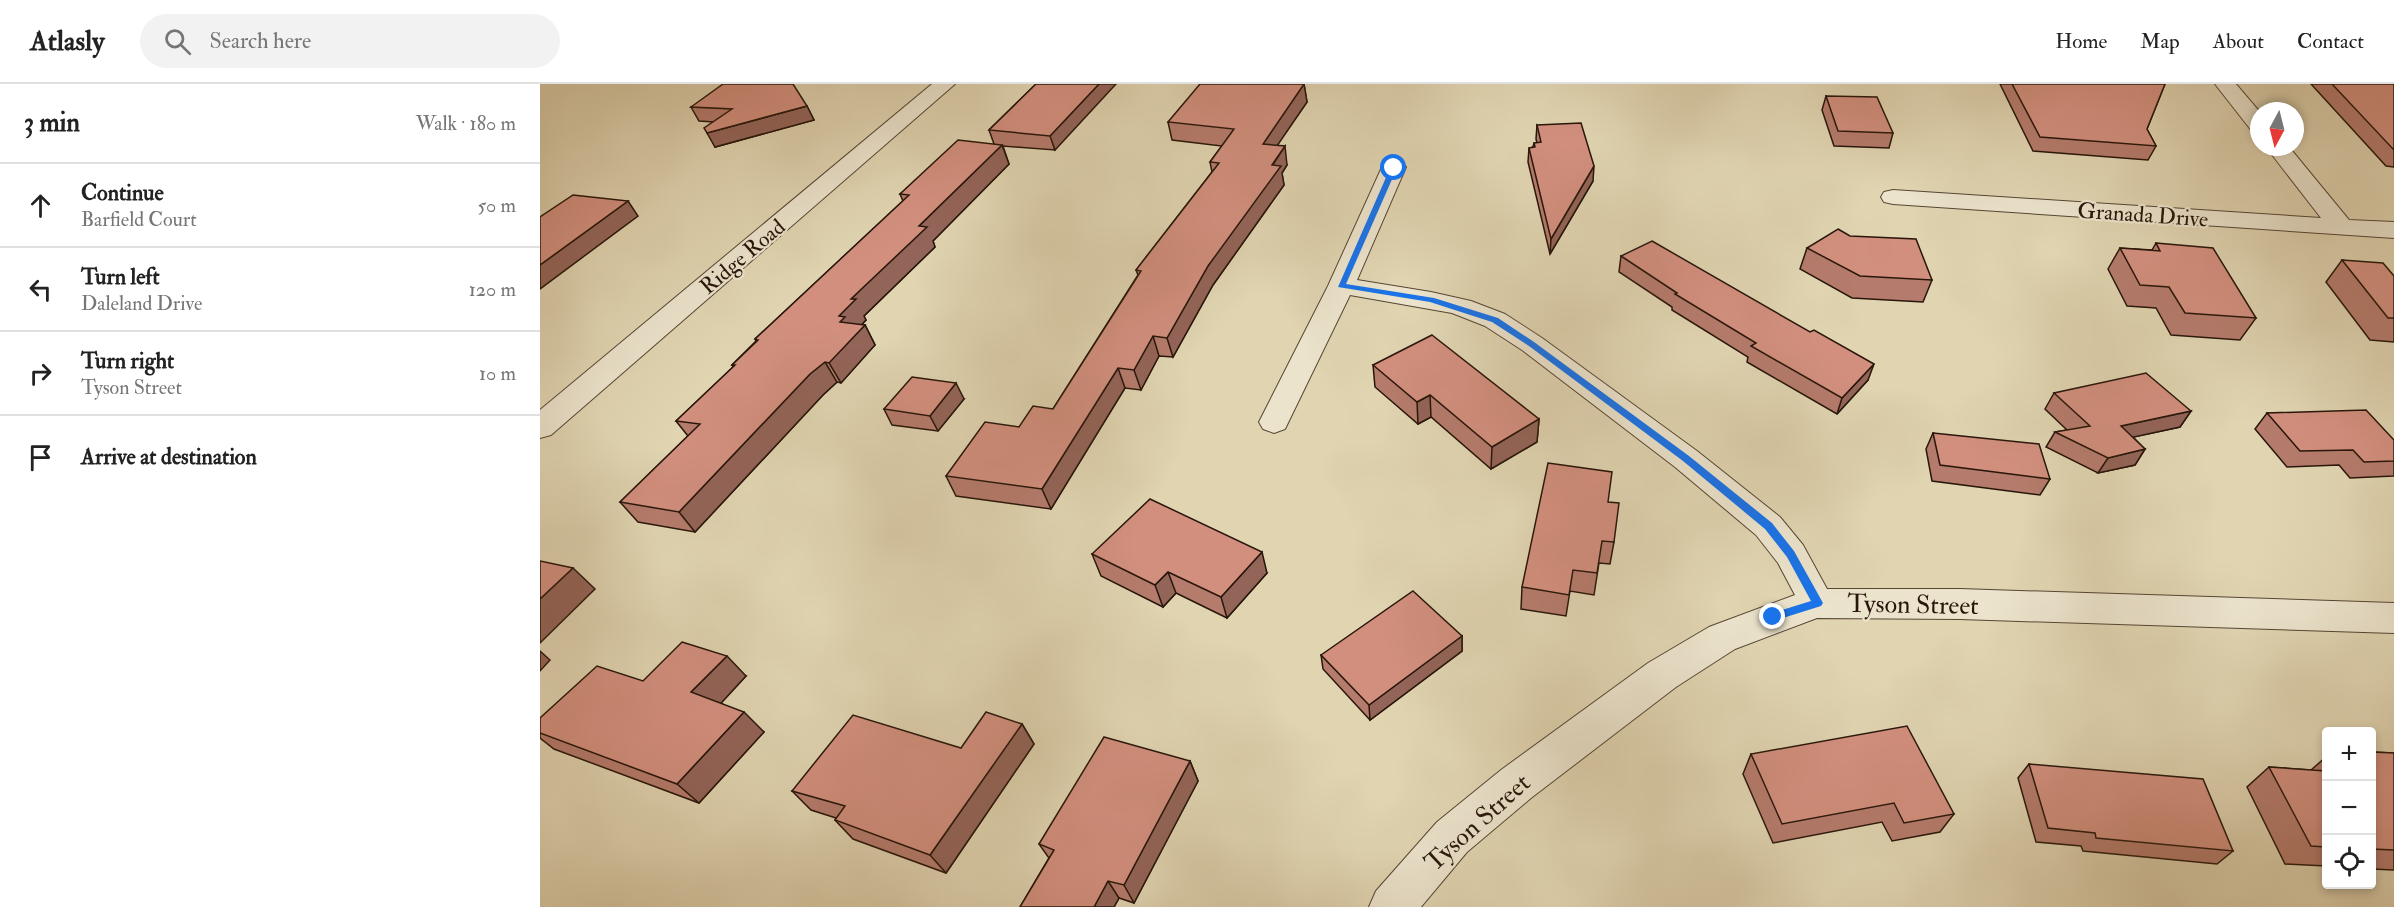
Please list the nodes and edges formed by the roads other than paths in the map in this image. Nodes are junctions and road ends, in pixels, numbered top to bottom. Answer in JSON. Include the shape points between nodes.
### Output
{"nodes":[{"id":1,"x":945,"y":84,"type":"edge"},
{"id":2,"x":2225,"y":84,"type":"edge"},
{"id":3,"x":2250,"y":114,"type":"edge"},
{"id":4,"x":2284,"y":156,"type":"edge"},
{"id":5,"x":1394,"y":168,"type":"dead end"},
{"id":6,"x":1893,"y":197,"type":"dead end"},
{"id":7,"x":2341,"y":226,"type":"junction"},
{"id":8,"x":2394,"y":230,"type":"edge"},
{"id":9,"x":1341,"y":286,"type":"junction"},
{"id":10,"x":1274,"y":422,"type":"dead end"},
{"id":11,"x":540,"y":427,"type":"edge"},
{"id":12,"x":1817,"y":603,"type":"junction"},
{"id":13,"x":2394,"y":618,"type":"edge"},
{"id":14,"x":1392,"y":907,"type":"edge"}],
"edges":[{"from":1,"to":11,"type":"street","name":"Ridge Road"},
{"from":2,"to":3,"type":"street"},
{"from":4,"to":7,"type":"street"},
{"from":5,"to":9,"type":"street"},
{"from":6,"to":7,"type":"street","name":"Granada Drive"},
{"from":7,"to":8,"type":"street","name":"Granada Drive"},
{"from":9,"to":10,"type":"street"},
{"from":9,"to":12,"type":"street","via":[[1431,300],[1495,320],[1514,332],[1686,459],[1768,526],[1791,554]]},
{"from":12,"to":13,"type":"street","name":"Tyson Street"},
{"from":12,"to":14,"type":"street","name":"Tyson Street","via":[[1722,638],[1662,675],[1452,837]]}]}
